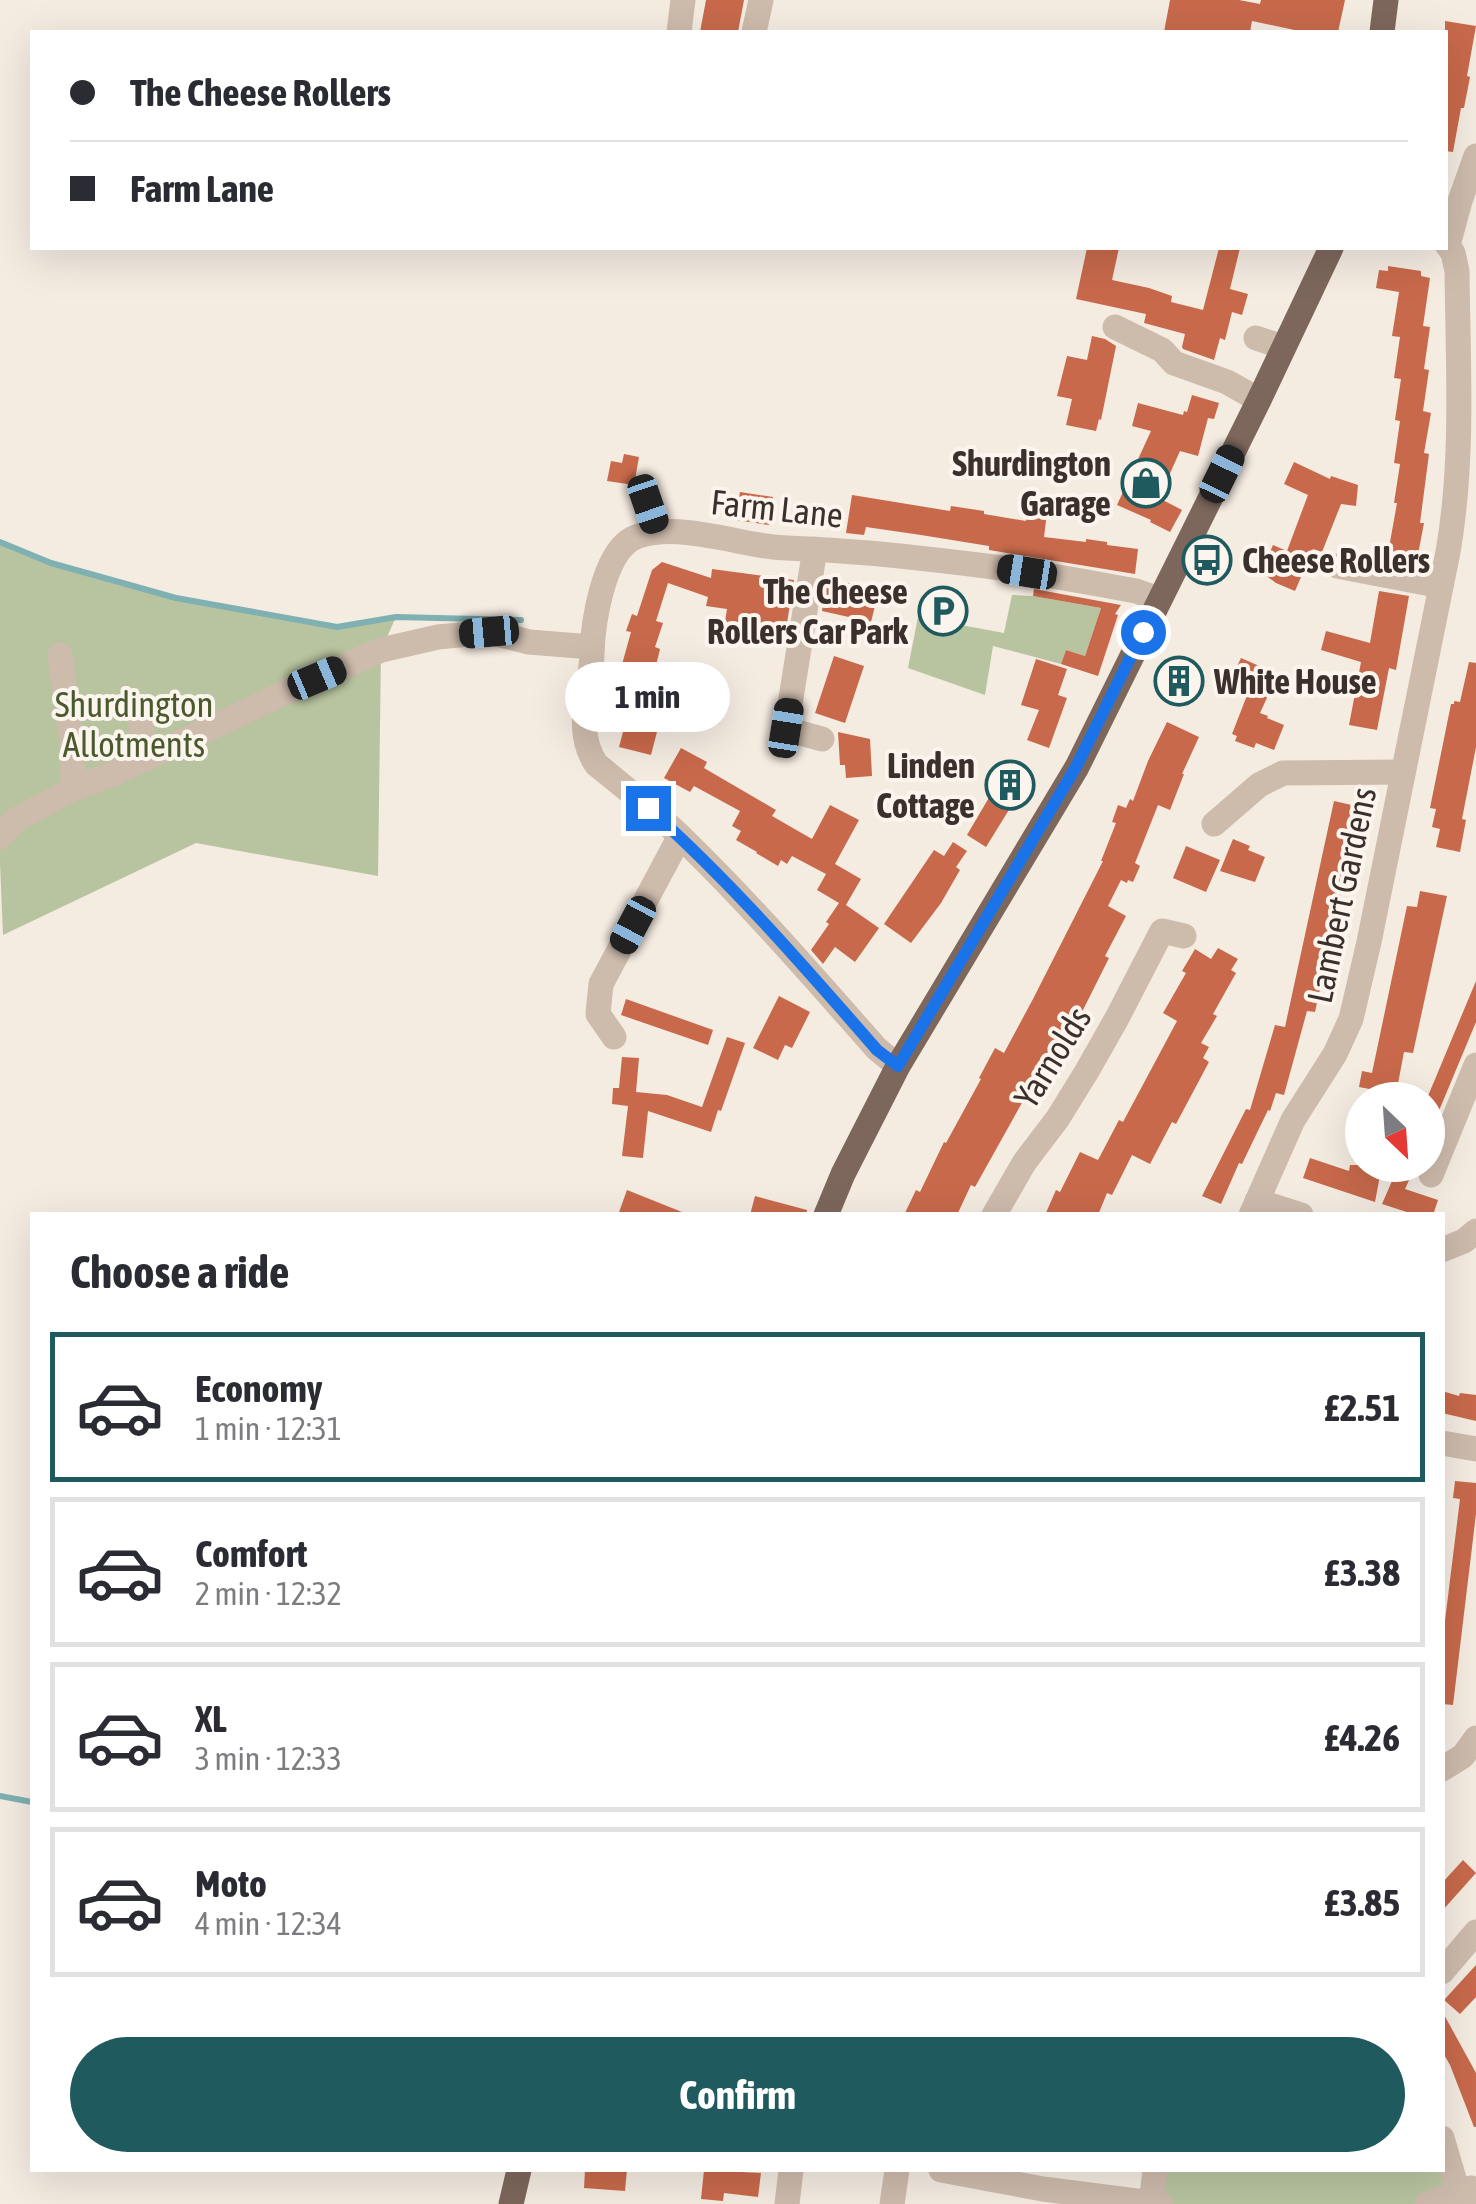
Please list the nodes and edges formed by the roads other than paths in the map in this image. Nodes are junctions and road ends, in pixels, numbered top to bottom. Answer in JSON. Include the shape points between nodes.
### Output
{"nodes":[{"id":1,"x":684,"y":0,"type":"edge"},
{"id":2,"x":760,"y":0,"type":"edge"},
{"id":3,"x":1386,"y":0,"type":"edge"},
{"id":4,"x":679,"y":30,"type":"edge"},
{"id":5,"x":754,"y":30,"type":"edge"},
{"id":6,"x":1382,"y":30,"type":"edge"},
{"id":7,"x":1476,"y":156,"type":"edge"},
{"id":8,"x":1448,"y":237,"type":"edge"},
{"id":9,"x":1448,"y":246,"type":"edge"},
{"id":10,"x":1330,"y":250,"type":"edge"},
{"id":11,"x":1115,"y":327,"type":"dead end"},
{"id":12,"x":1256,"y":338,"type":"dead end"},
{"id":13,"x":1283,"y":347,"type":"junction"},
{"id":14,"x":1259,"y":400,"type":"junction"},
{"id":15,"x":648,"y":504,"type":"dead end"},
{"id":16,"x":1466,"y":515,"type":"edge"},
{"id":17,"x":658,"y":532,"type":"junction"},
{"id":18,"x":815,"y":550,"type":"junction"},
{"id":19,"x":1337,"y":566,"type":"dead end"},
{"id":20,"x":1441,"y":586,"type":"junction"},
{"id":21,"x":1159,"y":599,"type":"junction"},
{"id":22,"x":592,"y":646,"type":"junction"},
{"id":23,"x":60,"y":656,"type":"dead end"},
{"id":24,"x":138,"y":708,"type":"dead end"},
{"id":25,"x":822,"y":739,"type":"dead end"},
{"id":26,"x":146,"y":759,"type":"junction"},
{"id":27,"x":1404,"y":772,"type":"junction"},
{"id":28,"x":74,"y":789,"type":"junction"},
{"id":29,"x":1214,"y":824,"type":"dead end"},
{"id":30,"x":680,"y":836,"type":"junction"},
{"id":31,"x":0,"y":837,"type":"edge"},
{"id":32,"x":1161,"y":930,"type":"dead end"},
{"id":33,"x":614,"y":1037,"type":"dead end"},
{"id":34,"x":1476,"y":1064,"type":"edge"},
{"id":35,"x":898,"y":1066,"type":"junction"},
{"id":36,"x":1445,"y":1140,"type":"edge"},
{"id":37,"x":1254,"y":1208,"type":"edge"},
{"id":38,"x":827,"y":1212,"type":"edge"},
{"id":39,"x":996,"y":1212,"type":"edge"},
{"id":40,"x":1281,"y":1212,"type":"edge"},
{"id":41,"x":1476,"y":1231,"type":"edge"},
{"id":42,"x":1445,"y":1249,"type":"edge"},
{"id":43,"x":1445,"y":1444,"type":"edge"},
{"id":44,"x":1476,"y":1449,"type":"edge"},
{"id":45,"x":1476,"y":1738,"type":"edge"},
{"id":46,"x":1445,"y":1767,"type":"edge"},
{"id":47,"x":1476,"y":1932,"type":"edge"},
{"id":48,"x":1445,"y":1968,"type":"edge"},
{"id":49,"x":1445,"y":2144,"type":"edge"},
{"id":50,"x":519,"y":2172,"type":"edge"},
{"id":51,"x":790,"y":2172,"type":"edge"},
{"id":52,"x":897,"y":2172,"type":"edge"},
{"id":53,"x":951,"y":2172,"type":"edge"},
{"id":54,"x":1155,"y":2172,"type":"edge"},
{"id":55,"x":1469,"y":2194,"type":"edge"},
{"id":56,"x":1106,"y":2202,"type":"edge"},
{"id":57,"x":1151,"y":2203,"type":"edge"},
{"id":58,"x":511,"y":2204,"type":"edge"},
{"id":59,"x":787,"y":2204,"type":"edge"},
{"id":60,"x":892,"y":2204,"type":"edge"},
{"id":61,"x":1160,"y":2204,"type":"edge"},
{"id":62,"x":1428,"y":2204,"type":"edge"}],
"edges":[{"from":1,"to":4,"type":"street"},
{"from":2,"to":5,"type":"street"},
{"from":3,"to":6,"type":"main road"},
{"from":7,"to":8,"type":"street"},
{"from":9,"to":16,"type":"street","name":"Lambert Gardens","via":[[1457,272]]},
{"from":10,"to":13,"type":"main road"},
{"from":11,"to":14,"type":"street","via":[[1174,363]]},
{"from":12,"to":13,"type":"street"},
{"from":13,"to":14,"type":"main road"},
{"from":14,"to":21,"type":"main road"},
{"from":15,"to":17,"type":"street"},
{"from":16,"to":20,"type":"street","name":"Lambert Gardens"},
{"from":17,"to":18,"type":"street","name":"Farm Lane"},
{"from":17,"to":22,"type":"street","name":"Farm Lane","via":[[628,542],[612,558]]},
{"from":18,"to":21,"type":"street","name":"Farm Lane"},
{"from":18,"to":25,"type":"street","via":[[786,728]]},
{"from":19,"to":20,"type":"street"},
{"from":20,"to":27,"type":"street","name":"Lambert Gardens"},
{"from":21,"to":35,"type":"main road","via":[[1076,767]]},
{"from":22,"to":26,"type":"street","via":[[489,632],[381,650]]},
{"from":22,"to":30,"type":"street","name":"Farm Lane","via":[[584,725],[590,755]]},
{"from":23,"to":28,"type":"street"},
{"from":24,"to":26,"type":"street"},
{"from":26,"to":28,"type":"street"},
{"from":27,"to":29,"type":"street","via":[[1283,772]]},
{"from":27,"to":37,"type":"street","name":"Lambert Gardens","via":[[1351,1020],[1293,1120]]},
{"from":28,"to":31,"type":"street","via":[[15,820]]},
{"from":30,"to":33,"type":"street","via":[[601,984],[598,1014]]},
{"from":30,"to":35,"type":"street","name":"Farm Lane"},
{"from":32,"to":39,"type":"street","name":"Yarnolds","via":[[1087,1070]]},
{"from":34,"to":36,"type":"street"},
{"from":35,"to":38,"type":"main road"},
{"from":37,"to":40,"type":"street"},
{"from":41,"to":42,"type":"street"},
{"from":43,"to":44,"type":"street"},
{"from":45,"to":46,"type":"street"},
{"from":47,"to":48,"type":"street"},
{"from":49,"to":55,"type":"street"},
{"from":50,"to":58,"type":"main road"},
{"from":51,"to":59,"type":"street"},
{"from":52,"to":60,"type":"street"},
{"from":53,"to":56,"type":"street"},
{"from":54,"to":57,"type":"street"},
{"from":55,"to":62,"type":"street"},
{"from":56,"to":57,"type":"street"},
{"from":57,"to":61,"type":"street"}]}
